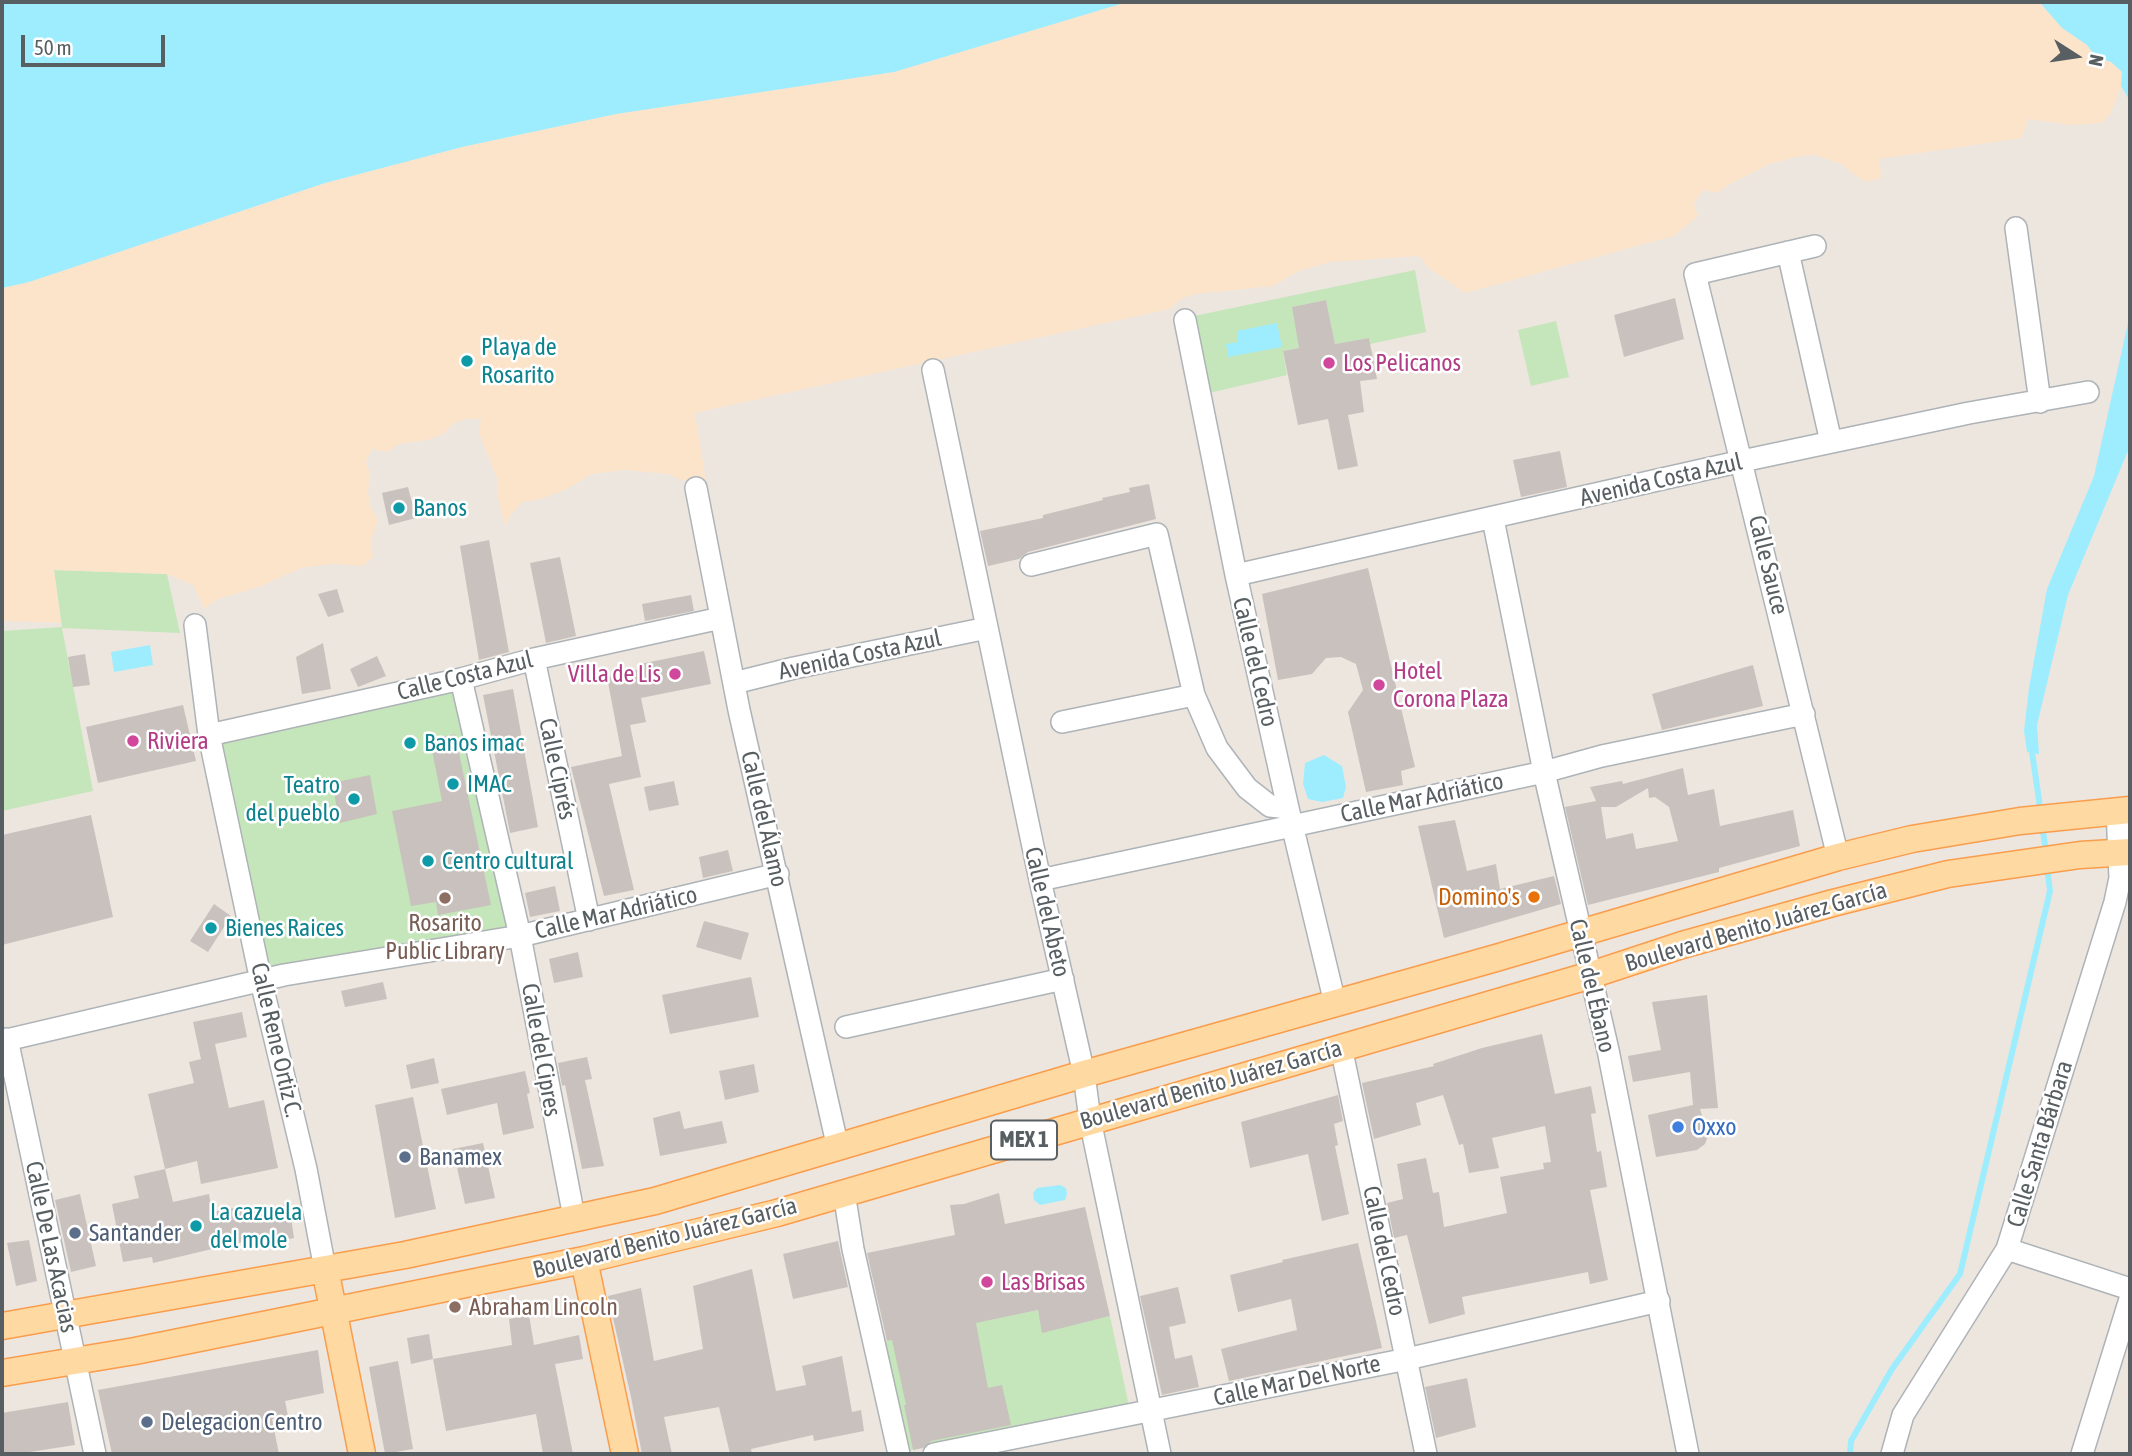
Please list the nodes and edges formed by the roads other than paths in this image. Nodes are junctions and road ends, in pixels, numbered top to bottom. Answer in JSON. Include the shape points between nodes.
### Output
{"nodes":[{"id":1,"x":2016,"y":228,"type":"dead end"},
{"id":2,"x":1815,"y":246,"type":"dead end"},
{"id":3,"x":1788,"y":252,"type":"junction"},
{"id":4,"x":1185,"y":320,"type":"dead end"},
{"id":5,"x":933,"y":370,"type":"dead end"},
{"id":6,"x":2088,"y":392,"type":"dead end"},
{"id":7,"x":2040,"y":402,"type":"junction"},
{"id":8,"x":1831,"y":442,"type":"junction"},
{"id":9,"x":1742,"y":461,"type":"junction"},
{"id":10,"x":696,"y":488,"type":"dead end"},
{"id":11,"x":1493,"y":519,"type":"junction"},
{"id":12,"x":1031,"y":565,"type":"dead end"},
{"id":13,"x":1236,"y":575,"type":"junction"},
{"id":14,"x":721,"y":618,"type":"junction"},
{"id":15,"x":195,"y":625,"type":"dead end"},
{"id":16,"x":987,"y":628,"type":"junction"},
{"id":17,"x":534,"y":659,"type":"junction"},
{"id":18,"x":461,"y":679,"type":"junction"},
{"id":19,"x":734,"y":683,"type":"junction"},
{"id":20,"x":1194,"y":695,"type":"junction"},
{"id":21,"x":1804,"y":713,"type":"junction"},
{"id":22,"x":1062,"y":722,"type":"dead end"},
{"id":23,"x":209,"y":735,"type":"junction"},
{"id":24,"x":1544,"y":772,"type":"junction"},
{"id":25,"x":2124,"y":810,"type":"edge"},
{"id":26,"x":1290,"y":817,"type":"junction"},
{"id":27,"x":2125,"y":852,"type":"edge"},
{"id":28,"x":1838,"y":857,"type":"junction"},
{"id":29,"x":778,"y":874,"type":"junction"},
{"id":30,"x":1040,"y":880,"type":"junction"},
{"id":31,"x":589,"y":920,"type":"junction"},
{"id":32,"x":1580,"y":933,"type":"junction"},
{"id":33,"x":520,"y":936,"type":"junction"},
{"id":34,"x":1591,"y":975,"type":"junction"},
{"id":35,"x":1062,"y":979,"type":"junction"},
{"id":36,"x":261,"y":981,"type":"junction"},
{"id":37,"x":1335,"y":1003,"type":"junction"},
{"id":38,"x":846,"y":1027,"type":"dead end"},
{"id":39,"x":4,"y":1040,"type":"edge"},
{"id":40,"x":1341,"y":1047,"type":"junction"},
{"id":41,"x":1084,"y":1074,"type":"junction"},
{"id":42,"x":1090,"y":1120,"type":"junction"},
{"id":43,"x":838,"y":1148,"type":"junction"},
{"id":44,"x":844,"y":1193,"type":"junction"},
{"id":45,"x":574,"y":1217,"type":"junction"},
{"id":46,"x":2007,"y":1249,"type":"junction"},
{"id":47,"x":584,"y":1260,"type":"junction"},
{"id":48,"x":325,"y":1269,"type":"junction"},
{"id":49,"x":2130,"y":1289,"type":"edge"},
{"id":50,"x":2130,"y":1299,"type":"edge"},
{"id":51,"x":1659,"y":1301,"type":"junction"},
{"id":52,"x":334,"y":1311,"type":"junction"},
{"id":53,"x":67,"y":1315,"type":"junction"},
{"id":54,"x":2,"y":1326,"type":"edge"},
{"id":55,"x":1408,"y":1359,"type":"junction"},
{"id":56,"x":75,"y":1361,"type":"junction"},
{"id":57,"x":2,"y":1373,"type":"edge"},
{"id":58,"x":1152,"y":1411,"type":"junction"},
{"id":59,"x":95,"y":1454,"type":"edge"},
{"id":60,"x":362,"y":1454,"type":"edge"},
{"id":61,"x":625,"y":1454,"type":"edge"},
{"id":62,"x":900,"y":1454,"type":"edge"},
{"id":63,"x":934,"y":1454,"type":"edge"},
{"id":64,"x":1160,"y":1454,"type":"edge"},
{"id":65,"x":1426,"y":1454,"type":"edge"},
{"id":66,"x":1688,"y":1454,"type":"edge"},
{"id":67,"x":1892,"y":1454,"type":"edge"},
{"id":68,"x":2082,"y":1454,"type":"edge"}],
"edges":[{"from":1,"to":7,"type":"street"},
{"from":2,"to":3,"type":"street"},
{"from":3,"to":8,"type":"street"},
{"from":3,"to":9,"type":"street","name":"Calle Sauce","via":[[1695,274]]},
{"from":4,"to":13,"type":"street","name":"Calle del Cedro"},
{"from":5,"to":16,"type":"street","name":"Calle del Abeto"},
{"from":6,"to":7,"type":"street","name":"Avenida Costa Azul"},
{"from":7,"to":8,"type":"street","name":"Avenida Costa Azul"},
{"from":8,"to":9,"type":"street","name":"Avenida Costa Azul"},
{"from":9,"to":11,"type":"street","name":"Avenida Costa Azul"},
{"from":9,"to":21,"type":"street","name":"Calle Sauce"},
{"from":10,"to":14,"type":"street","name":"Calle del Álamo"},
{"from":11,"to":13,"type":"street","name":"Avenida Costa Azul"},
{"from":11,"to":24,"type":"street","name":"Calle del Ébano"},
{"from":12,"to":20,"type":"street","via":[[1157,534]]},
{"from":13,"to":26,"type":"street","name":"Calle del Cedro"},
{"from":14,"to":17,"type":"street","name":"Calle Costa Azul"},
{"from":14,"to":19,"type":"street","name":"Calle del Álamo"},
{"from":15,"to":23,"type":"street","name":"Calle Rene Ortiz C."},
{"from":16,"to":19,"type":"street","name":"Avenida Costa Azul"},
{"from":16,"to":30,"type":"street","name":"Calle del Abeto"},
{"from":17,"to":18,"type":"street","name":"Calle Costa Azul"},
{"from":17,"to":31,"type":"street","name":"Calle Ciprés"},
{"from":18,"to":23,"type":"street","name":"Calle Costa Azul"},
{"from":18,"to":33,"type":"street","name":"Calle del Cipres"},
{"from":19,"to":29,"type":"street","name":"Calle del Álamo"},
{"from":20,"to":22,"type":"street"},
{"from":20,"to":26,"type":"street","via":[[1217,748],[1247,788]]},
{"from":21,"to":24,"type":"street","name":"Calle Mar Adriático"},
{"from":21,"to":28,"type":"street","name":"Calle Sauce"},
{"from":23,"to":36,"type":"street","name":"Calle Rene Ortiz C."},
{"from":24,"to":26,"type":"street","name":"Calle Mar Adriático"},
{"from":24,"to":32,"type":"street","name":"Calle del Ébano"},
{"from":25,"to":27,"type":"street","name":"Calle Santa Bárbara"},
{"from":25,"to":28,"type":"main road","name":"Boulevard Benito Juárez García","number":"MEX 1","via":[[2020,821]]},
{"from":26,"to":30,"type":"street","name":"Calle Mar Adriático"},
{"from":26,"to":37,"type":"street","name":"Calle del Cedro"},
{"from":27,"to":34,"type":"main road","name":"Boulevard Benito Juárez García","number":"MEX 1","via":[[1903,884],[1694,941]]},
{"from":27,"to":46,"type":"street","name":"Calle Santa Bárbara","via":[[2115,902]]},
{"from":28,"to":32,"type":"main road","name":"Boulevard Benito Juárez García","number":"MEX 1"},
{"from":29,"to":31,"type":"street","name":"Calle Mar Adriático"},
{"from":29,"to":43,"type":"street","name":"Calle del Álamo"},
{"from":30,"to":35,"type":"street","name":"Calle del Abeto"},
{"from":31,"to":33,"type":"street","name":"Calle Mar Adriático"},
{"from":32,"to":34,"type":"street","name":"Calle del Ébano"},
{"from":32,"to":37,"type":"main road","name":"Boulevard Benito Juárez García","number":"MEX 1"},
{"from":33,"to":36,"type":"street","name":"Calle Mar Adriático"},
{"from":33,"to":45,"type":"street","name":"Calle del Cipres"},
{"from":34,"to":40,"type":"main road","name":"Boulevard Benito Juárez García","number":"MEX 1"},
{"from":34,"to":51,"type":"street","name":"Calle del Ébano"},
{"from":35,"to":38,"type":"street"},
{"from":35,"to":41,"type":"street","name":"Calle del Abeto"},
{"from":36,"to":39,"type":"street","name":"Calle Mar Adriático"},
{"from":36,"to":48,"type":"street","name":"Calle Rene Ortiz C."},
{"from":37,"to":41,"type":"main road","name":"Boulevard Benito Juárez García","number":"MEX 1"},
{"from":39,"to":53,"type":"street","name":"Calle De Las Acacias"},
{"from":40,"to":42,"type":"main road","name":"Boulevard Benito Juárez García","number":"MEX 1"},
{"from":40,"to":55,"type":"street","name":"Calle del Cedro"},
{"from":41,"to":42,"type":"street","name":"Calle del Abeto"},
{"from":41,"to":43,"type":"main road","name":"Boulevard Benito Juárez García","number":"MEX 1"},
{"from":42,"to":44,"type":"main road","name":"Boulevard Benito Juárez García","number":"MEX 1"},
{"from":42,"to":58,"type":"street","name":"Calle del Abeto"},
{"from":43,"to":45,"type":"main road","name":"Boulevard Benito Juárez García","number":"MEX 1","via":[[655,1201]]},
{"from":44,"to":47,"type":"main road","name":"Boulevard Benito Juárez García","number":"MEX 1"},
{"from":44,"to":62,"type":"street"},
{"from":45,"to":48,"type":"main road","name":"Boulevard Benito Juárez García","number":"MEX 1"},
{"from":46,"to":49,"type":"street"},
{"from":46,"to":67,"type":"street","name":"Calle Santa Bárbara","via":[[1903,1415]]},
{"from":47,"to":52,"type":"main road","name":"Boulevard Benito Juárez García","number":"MEX 1"},
{"from":47,"to":61,"type":"main road"},
{"from":48,"to":52,"type":"main road","name":"Calle Rene Ortiz C."},
{"from":48,"to":53,"type":"main road","name":"Boulevard Benito Juárez García","number":"MEX 1"},
{"from":50,"to":68,"type":"street"},
{"from":51,"to":55,"type":"street","name":"Calle Mar Del Norte"},
{"from":51,"to":66,"type":"street","name":"Calle del Ébano"},
{"from":52,"to":56,"type":"main road","name":"Boulevard Benito Juárez García","number":"MEX 1"},
{"from":52,"to":60,"type":"main road","name":"Calle Rene Ortiz C."},
{"from":53,"to":54,"type":"main road","name":"Boulevard Benito Juárez García","number":"MEX 1"},
{"from":53,"to":56,"type":"street","name":"Calle De Las Acacias"},
{"from":55,"to":58,"type":"street","name":"Calle Mar Del Norte"},
{"from":55,"to":65,"type":"street","name":"Calle del Cedro"},
{"from":56,"to":57,"type":"main road","name":"Boulevard Benito Juárez García","number":"MEX 1"},
{"from":56,"to":59,"type":"street","name":"Calle De Las Acacias"},
{"from":58,"to":63,"type":"street","name":"Calle Mar Del Norte"},
{"from":58,"to":64,"type":"street","name":"Calle del Abeto"}]}
